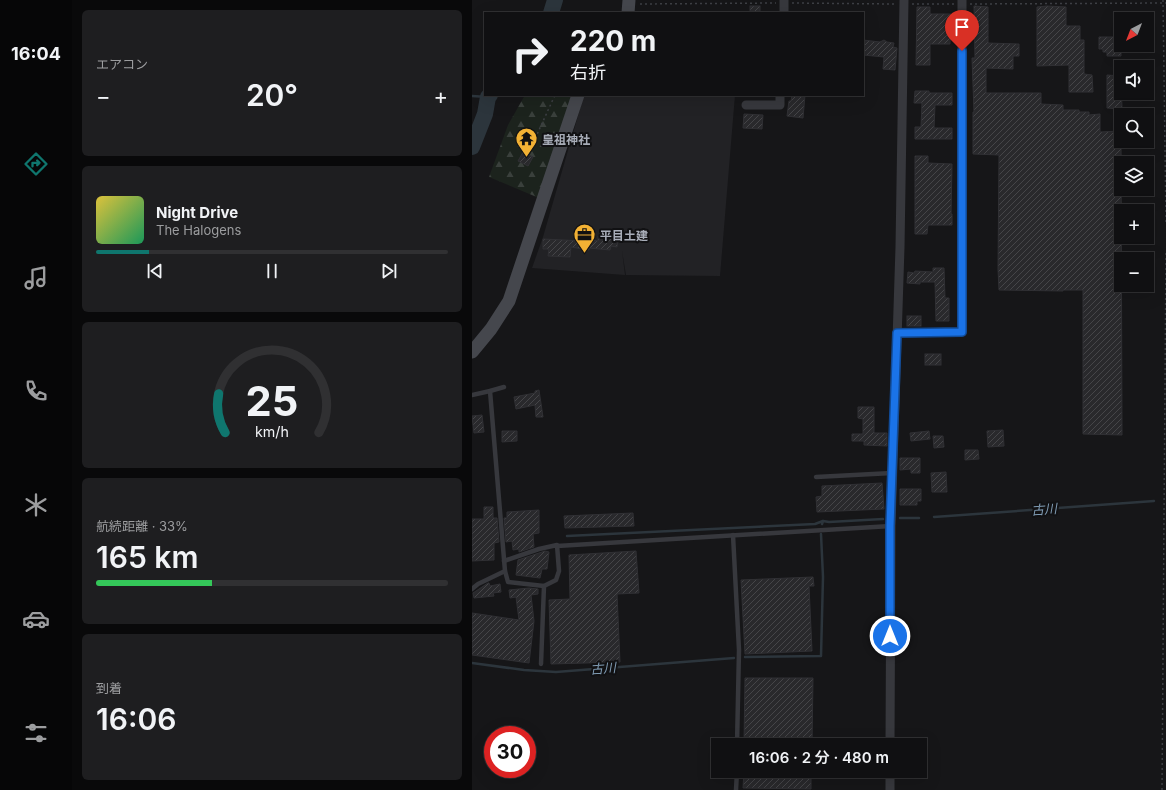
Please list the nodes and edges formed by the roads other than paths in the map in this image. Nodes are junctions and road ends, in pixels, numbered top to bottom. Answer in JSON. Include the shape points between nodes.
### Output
{"nodes":[{"id":1,"x":629,"y":0,"type":"edge"},
{"id":2,"x":784,"y":0,"type":"edge"},
{"id":3,"x":904,"y":0,"type":"edge"},
{"id":4,"x":962,"y":0,"type":"edge"},
{"id":5,"x":628,"y":12,"type":"edge"},
{"id":6,"x":784,"y":12,"type":"edge"},
{"id":7,"x":578,"y":96,"type":"edge"},
{"id":8,"x":780,"y":96,"type":"edge"},
{"id":9,"x":746,"y":105,"type":"dead end"},
{"id":10,"x":897,"y":333,"type":"junction"},
{"id":11,"x":472,"y":352,"type":"edge"},
{"id":12,"x":504,"y":387,"type":"dead end"},
{"id":13,"x":490,"y":392,"type":"junction"},
{"id":14,"x":472,"y":395,"type":"edge"},
{"id":15,"x":892,"y":473,"type":"junction"},
{"id":16,"x":816,"y":477,"type":"dead end"},
{"id":17,"x":890,"y":526,"type":"junction"},
{"id":18,"x":733,"y":535,"type":"junction"},
{"id":19,"x":558,"y":546,"type":"junction"},
{"id":20,"x":504,"y":561,"type":"junction"},
{"id":21,"x":505,"y":571,"type":"junction"},
{"id":22,"x":544,"y":586,"type":"junction"},
{"id":23,"x":472,"y":589,"type":"edge"},
{"id":24,"x":541,"y":664,"type":"dead end"},
{"id":25,"x":737,"y":738,"type":"edge"},
{"id":26,"x":890,"y":738,"type":"edge"},
{"id":27,"x":737,"y":778,"type":"edge"},
{"id":28,"x":890,"y":778,"type":"edge"},
{"id":29,"x":736,"y":790,"type":"edge"},
{"id":30,"x":890,"y":790,"type":"edge"}],
"edges":[{"from":1,"to":5,"type":"street"},
{"from":2,"to":6,"type":"street"},
{"from":3,"to":10,"type":"street"},
{"from":4,"to":10,"type":"street","via":[[962,332]]},
{"from":7,"to":11,"type":"street","via":[[509,301]]},
{"from":8,"to":9,"type":"street","via":[[780,105]]},
{"from":10,"to":15,"type":"street"},
{"from":12,"to":13,"type":"lane"},
{"from":13,"to":14,"type":"lane"},
{"from":13,"to":20,"type":"lane"},
{"from":15,"to":16,"type":"lane"},
{"from":15,"to":17,"type":"street"},
{"from":17,"to":18,"type":"lane"},
{"from":17,"to":26,"type":"street"},
{"from":18,"to":19,"type":"lane"},
{"from":18,"to":25,"type":"lane","via":[[739,650]]},
{"from":19,"to":20,"type":"lane","via":[[539,549]]},
{"from":19,"to":22,"type":"lane","via":[[559,571],[556,580]]},
{"from":20,"to":21,"type":"lane"},
{"from":21,"to":22,"type":"lane","via":[[508,582]]},
{"from":21,"to":23,"type":"lane"},
{"from":22,"to":24,"type":"lane"},
{"from":27,"to":29,"type":"lane"},
{"from":28,"to":30,"type":"street"}]}
